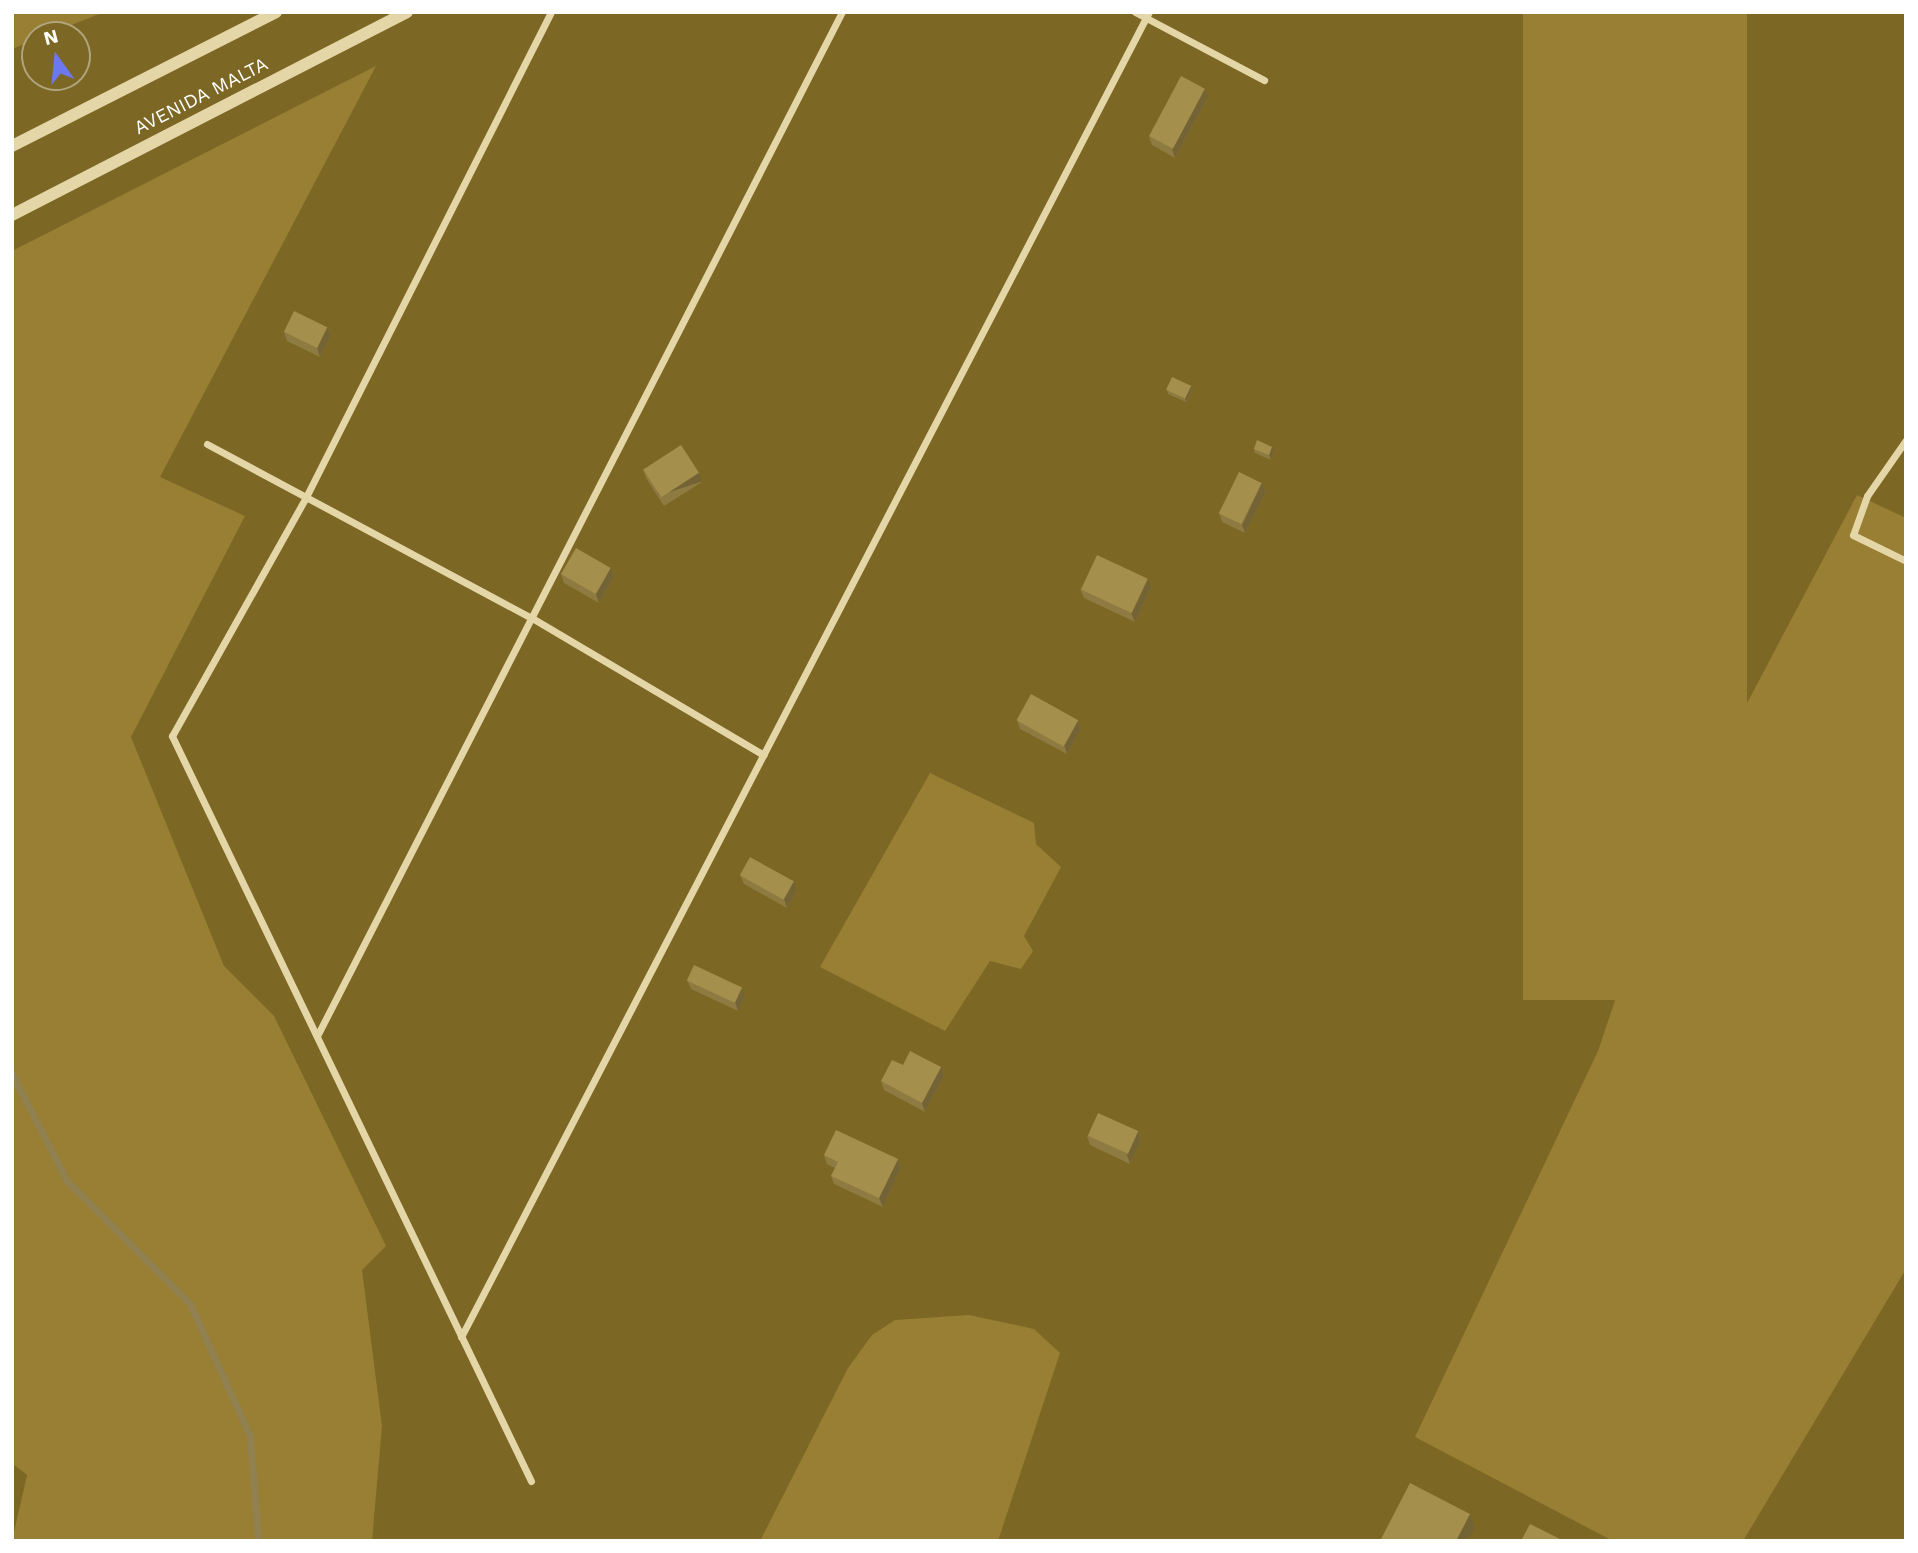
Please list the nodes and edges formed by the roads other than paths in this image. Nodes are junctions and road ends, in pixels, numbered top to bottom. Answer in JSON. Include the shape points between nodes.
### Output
{"nodes":[{"id":1,"x":276,"y":12,"type":"edge"},
{"id":2,"x":407,"y":12,"type":"edge"},
{"id":3,"x":551,"y":12,"type":"edge"},
{"id":4,"x":842,"y":12,"type":"edge"},
{"id":5,"x":1135,"y":12,"type":"edge"},
{"id":6,"x":1148,"y":15,"type":"edge"},
{"id":7,"x":1264,"y":80,"type":"dead end"},
{"id":8,"x":12,"y":146,"type":"edge"},
{"id":9,"x":12,"y":215,"type":"edge"},
{"id":10,"x":1906,"y":440,"type":"edge"},
{"id":11,"x":207,"y":444,"type":"dead end"},
{"id":12,"x":306,"y":498,"type":"junction"},
{"id":13,"x":1906,"y":561,"type":"edge"},
{"id":14,"x":532,"y":618,"type":"junction"},
{"id":15,"x":764,"y":754,"type":"junction"},
{"id":16,"x":317,"y":1036,"type":"junction"},
{"id":17,"x":461,"y":1337,"type":"junction"},
{"id":18,"x":531,"y":1481,"type":"dead end"}],
"edges":[{"from":1,"to":8,"type":"street"},
{"from":2,"to":9,"type":"street","name":"AVENIDA MALTA"},
{"from":3,"to":12,"type":"street"},
{"from":4,"to":14,"type":"street"},
{"from":5,"to":6,"type":"street"},
{"from":6,"to":7,"type":"street"},
{"from":6,"to":15,"type":"street"},
{"from":10,"to":13,"type":"street","via":[[1867,496],[1853,535]]},
{"from":11,"to":12,"type":"street"},
{"from":12,"to":14,"type":"street"},
{"from":12,"to":16,"type":"street","via":[[172,736]]},
{"from":14,"to":15,"type":"street"},
{"from":14,"to":16,"type":"street"},
{"from":15,"to":17,"type":"street"},
{"from":16,"to":17,"type":"street"},
{"from":17,"to":18,"type":"street"}]}
